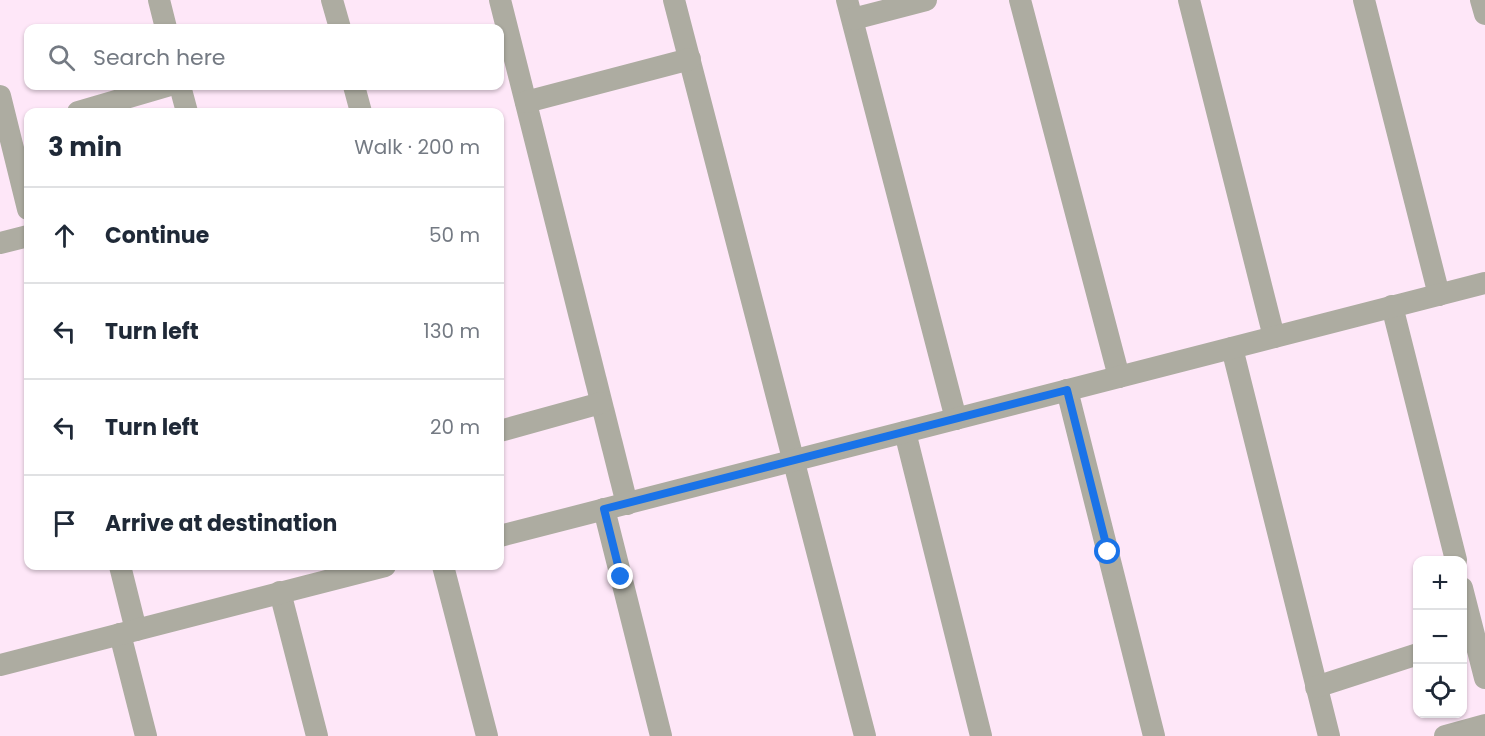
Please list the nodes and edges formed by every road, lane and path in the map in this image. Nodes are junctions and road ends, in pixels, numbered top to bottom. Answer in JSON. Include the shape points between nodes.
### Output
{"nodes":[{"id":1,"x":159,"y":0,"type":"edge"},
{"id":2,"x":332,"y":0,"type":"edge"},
{"id":3,"x":500,"y":0,"type":"edge"},
{"id":4,"x":674,"y":0,"type":"edge"},
{"id":5,"x":926,"y":0,"type":"edge"},
{"id":6,"x":1020,"y":0,"type":"edge"},
{"id":7,"x":1189,"y":0,"type":"edge"},
{"id":8,"x":1364,"y":0,"type":"edge"},
{"id":9,"x":1481,"y":0,"type":"edge"},
{"id":10,"x":850,"y":10,"type":"edge"},
{"id":11,"x":1485,"y":14,"type":"edge"},
{"id":12,"x":165,"y":24,"type":"edge"},
{"id":13,"x":339,"y":24,"type":"edge"},
{"id":14,"x":503,"y":24,"type":"edge"},
{"id":15,"x":504,"y":32,"type":"edge"},
{"id":16,"x":506,"y":48,"type":"edge"},
{"id":17,"x":690,"y":59,"type":"junction"},
{"id":18,"x":153,"y":90,"type":"edge"},
{"id":19,"x":181,"y":90,"type":"edge"},
{"id":20,"x":358,"y":90,"type":"edge"},
{"id":21,"x":0,"y":96,"type":"edge"},
{"id":22,"x":526,"y":102,"type":"junction"},
{"id":23,"x":92,"y":108,"type":"edge"},
{"id":24,"x":186,"y":108,"type":"edge"},
{"id":25,"x":360,"y":108,"type":"edge"},
{"id":26,"x":19,"y":130,"type":"edge"},
{"id":27,"x":24,"y":174,"type":"edge"},
{"id":28,"x":24,"y":237,"type":"edge"},
{"id":29,"x":0,"y":243,"type":"edge"},
{"id":30,"x":1485,"y":283,"type":"edge"},
{"id":31,"x":1439,"y":295,"type":"junction"},
{"id":32,"x":1392,"y":306,"type":"junction"},
{"id":33,"x":1274,"y":337,"type":"junction"},
{"id":34,"x":1232,"y":348,"type":"junction"},
{"id":35,"x":1119,"y":377,"type":"junction"},
{"id":36,"x":1067,"y":390,"type":"junction"},
{"id":37,"x":601,"y":403,"type":"junction"},
{"id":38,"x":956,"y":419,"type":"junction"},
{"id":39,"x":504,"y":430,"type":"edge"},
{"id":40,"x":905,"y":432,"type":"junction"},
{"id":41,"x":794,"y":460,"type":"junction"},
{"id":42,"x":627,"y":504,"type":"junction"},
{"id":43,"x":604,"y":509,"type":"junction"},
{"id":44,"x":504,"y":535,"type":"edge"},
{"id":45,"x":1454,"y":556,"type":"edge"},
{"id":46,"x":120,"y":570,"type":"edge"},
{"id":47,"x":349,"y":570,"type":"edge"},
{"id":48,"x":444,"y":570,"type":"edge"},
{"id":49,"x":305,"y":575,"type":"edge"},
{"id":50,"x":280,"y":592,"type":"junction"},
{"id":51,"x":1465,"y":610,"type":"edge"},
{"id":52,"x":128,"y":632,"type":"junction"},
{"id":53,"x":1468,"y":638,"type":"edge"},
{"id":54,"x":1413,"y":656,"type":"edge"},
{"id":55,"x":0,"y":664,"type":"edge"},
{"id":56,"x":1485,"y":678,"type":"edge"},
{"id":57,"x":1317,"y":687,"type":"junction"},
{"id":58,"x":1485,"y":725,"type":"edge"},
{"id":59,"x":146,"y":736,"type":"edge"},
{"id":60,"x":316,"y":736,"type":"edge"},
{"id":61,"x":487,"y":736,"type":"edge"},
{"id":62,"x":661,"y":736,"type":"edge"},
{"id":63,"x":864,"y":736,"type":"edge"},
{"id":64,"x":981,"y":736,"type":"edge"},
{"id":65,"x":1154,"y":736,"type":"edge"},
{"id":66,"x":1329,"y":736,"type":"edge"},
{"id":67,"x":1445,"y":736,"type":"edge"}],
"edges":[{"from":1,"to":12,"type":"street"},
{"from":2,"to":13,"type":"street"},
{"from":3,"to":14,"type":"street"},
{"from":4,"to":17,"type":"street"},
{"from":5,"to":10,"type":"street"},
{"from":6,"to":35,"type":"street"},
{"from":7,"to":33,"type":"street"},
{"from":8,"to":31,"type":"street"},
{"from":9,"to":11,"type":"street"},
{"from":10,"to":38,"type":"street"},
{"from":15,"to":16,"type":"street"},
{"from":16,"to":22,"type":"street"},
{"from":17,"to":22,"type":"street"},
{"from":17,"to":41,"type":"street"},
{"from":18,"to":23,"type":"street"},
{"from":19,"to":24,"type":"street"},
{"from":20,"to":25,"type":"street"},
{"from":21,"to":26,"type":"street"},
{"from":22,"to":37,"type":"street"},
{"from":26,"to":27,"type":"street"},
{"from":28,"to":29,"type":"street"},
{"from":30,"to":31,"type":"street"},
{"from":31,"to":32,"type":"street"},
{"from":32,"to":33,"type":"street"},
{"from":32,"to":45,"type":"street"},
{"from":33,"to":34,"type":"street"},
{"from":34,"to":35,"type":"street"},
{"from":34,"to":57,"type":"street"},
{"from":35,"to":36,"type":"street"},
{"from":36,"to":38,"type":"street"},
{"from":36,"to":65,"type":"street"},
{"from":37,"to":39,"type":"street"},
{"from":37,"to":42,"type":"street"},
{"from":38,"to":40,"type":"street"},
{"from":40,"to":41,"type":"street"},
{"from":40,"to":64,"type":"street"},
{"from":41,"to":42,"type":"street"},
{"from":41,"to":63,"type":"street"},
{"from":42,"to":43,"type":"street"},
{"from":43,"to":44,"type":"street"},
{"from":43,"to":62,"type":"street"},
{"from":46,"to":52,"type":"street"},
{"from":47,"to":49,"type":"street"},
{"from":48,"to":61,"type":"street"},
{"from":49,"to":50,"type":"street"},
{"from":50,"to":52,"type":"street"},
{"from":50,"to":60,"type":"street"},
{"from":51,"to":53,"type":"street"},
{"from":52,"to":55,"type":"street"},
{"from":52,"to":59,"type":"street"},
{"from":53,"to":56,"type":"street"},
{"from":54,"to":57,"type":"street"},
{"from":57,"to":66,"type":"street"},
{"from":58,"to":67,"type":"street"}]}
